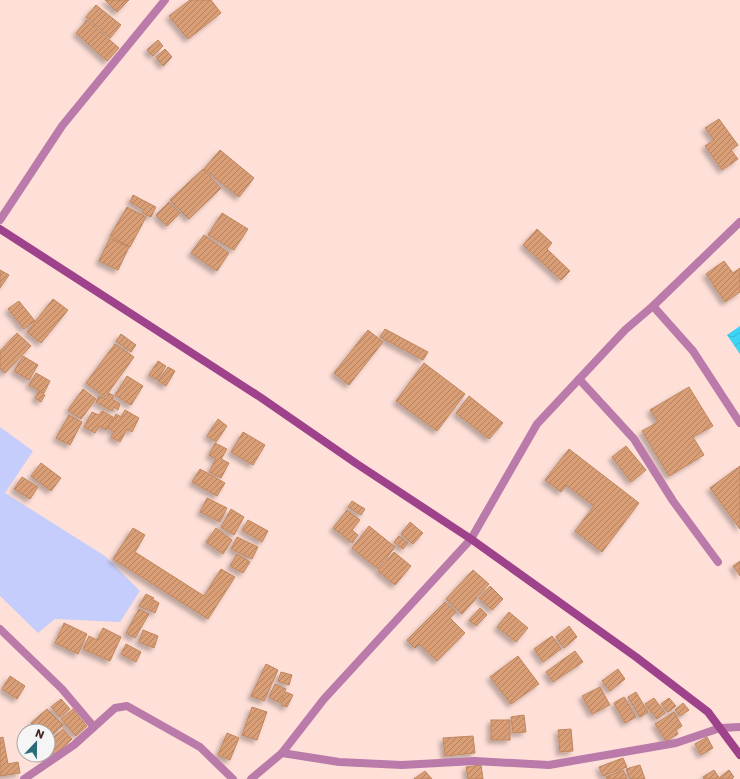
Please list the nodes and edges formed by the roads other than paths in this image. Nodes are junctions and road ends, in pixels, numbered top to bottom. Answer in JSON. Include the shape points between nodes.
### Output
{"nodes":[{"id":1,"x":165,"y":0,"type":"edge"},
{"id":2,"x":0,"y":220,"type":"edge"},
{"id":3,"x":740,"y":222,"type":"edge"},
{"id":4,"x":0,"y":229,"type":"edge"},
{"id":5,"x":653,"y":306,"type":"junction"},
{"id":6,"x":579,"y":379,"type":"junction"},
{"id":7,"x":740,"y":422,"type":"edge"},
{"id":8,"x":471,"y":539,"type":"junction"},
{"id":9,"x":718,"y":562,"type":"dead end"},
{"id":10,"x":0,"y":629,"type":"edge"},
{"id":11,"x":94,"y":727,"type":"junction"},
{"id":12,"x":720,"y":728,"type":"junction"},
{"id":13,"x":740,"y":728,"type":"edge"},
{"id":14,"x":282,"y":753,"type":"junction"},
{"id":15,"x":740,"y":755,"type":"edge"},
{"id":16,"x":24,"y":779,"type":"edge"},
{"id":17,"x":233,"y":779,"type":"edge"},
{"id":18,"x":251,"y":779,"type":"edge"}],
"edges":[{"from":1,"to":2,"type":"street","via":[[62,126]]},
{"from":3,"to":5,"type":"street"},
{"from":4,"to":8,"type":"main road","via":[[260,397]]},
{"from":5,"to":6,"type":"street","via":[[625,330]]},
{"from":5,"to":7,"type":"street","via":[[693,351]]},
{"from":6,"to":8,"type":"street","via":[[536,424]]},
{"from":6,"to":9,"type":"street","via":[[634,439],[673,501]]},
{"from":8,"to":12,"type":"main road","via":[[636,657],[708,712]]},
{"from":8,"to":14,"type":"street","via":[[324,699]]},
{"from":10,"to":11,"type":"street","via":[[62,689]]},
{"from":11,"to":16,"type":"street","via":[[74,745]]},
{"from":11,"to":17,"type":"street","via":[[115,708],[127,706],[200,747]]},
{"from":12,"to":13,"type":"street"},
{"from":12,"to":14,"type":"street","via":[[676,743],[549,765],[475,761],[402,765],[339,762]]},
{"from":12,"to":15,"type":"main road"},
{"from":14,"to":18,"type":"street"}]}
